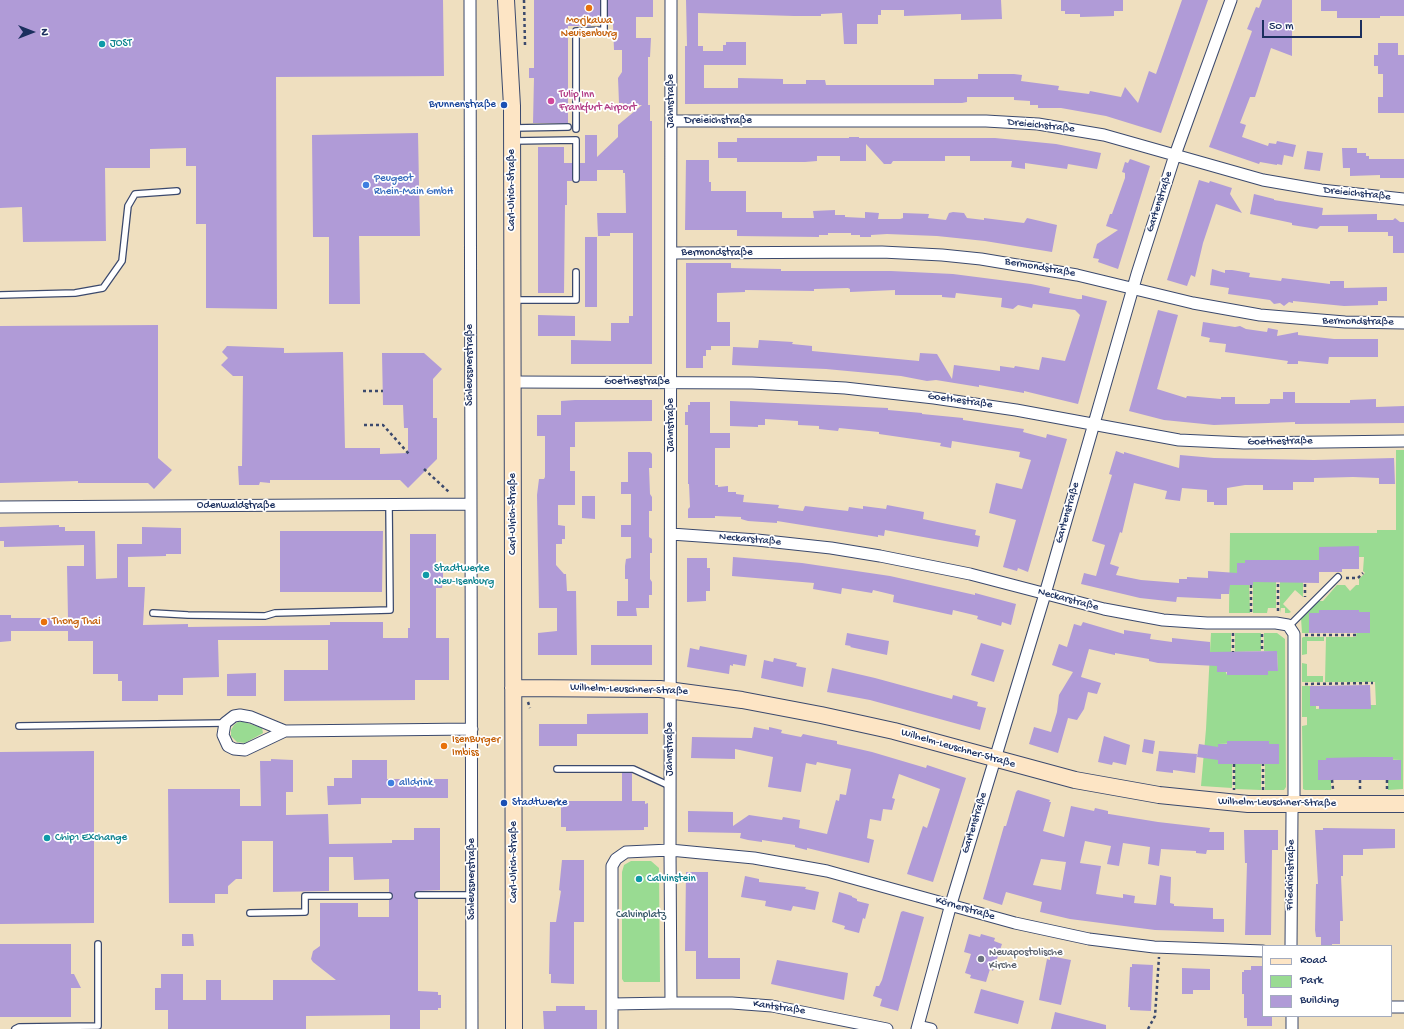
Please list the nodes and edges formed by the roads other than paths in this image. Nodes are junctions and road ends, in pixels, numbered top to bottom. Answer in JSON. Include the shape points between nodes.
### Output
{"nodes":[{"id":1,"x":470,"y":0,"type":"edge"},
{"id":2,"x":506,"y":0,"type":"edge"},
{"id":3,"x":604,"y":0,"type":"edge"},
{"id":4,"x":671,"y":0,"type":"edge"},
{"id":5,"x":1231,"y":0,"type":"edge"},
{"id":6,"x":671,"y":121,"type":"junction"},
{"id":7,"x":568,"y":127,"type":"dead end"},
{"id":8,"x":576,"y":129,"type":"dead end"},
{"id":9,"x":512,"y":134,"type":"junction"},
{"id":10,"x":1175,"y":155,"type":"junction"},
{"id":11,"x":576,"y":179,"type":"dead end"},
{"id":12,"x":176,"y":191,"type":"dead end"},
{"id":13,"x":1404,"y":199,"type":"edge"},
{"id":14,"x":671,"y":253,"type":"junction"},
{"id":15,"x":576,"y":272,"type":"dead end"},
{"id":16,"x":1133,"y":288,"type":"junction"},
{"id":17,"x":0,"y":295,"type":"edge"},
{"id":18,"x":513,"y":300,"type":"junction"},
{"id":19,"x":1404,"y":323,"type":"edge"},
{"id":20,"x":513,"y":382,"type":"junction"},
{"id":21,"x":671,"y":382,"type":"junction"},
{"id":22,"x":1094,"y":424,"type":"junction"},
{"id":23,"x":1404,"y":440,"type":"edge"},
{"id":24,"x":471,"y":504,"type":"junction"},
{"id":25,"x":389,"y":505,"type":"junction"},
{"id":26,"x":0,"y":507,"type":"edge"},
{"id":27,"x":671,"y":534,"type":"junction"},
{"id":28,"x":1338,"y":576,"type":"road end"},
{"id":29,"x":1045,"y":594,"type":"junction"},
{"id":30,"x":153,"y":613,"type":"dead end"},
{"id":31,"x":1289,"y":626,"type":"junction"},
{"id":32,"x":513,"y":688,"type":"junction"},
{"id":33,"x":671,"y":690,"type":"junction"},
{"id":34,"x":226,"y":723,"type":"junction"},
{"id":35,"x":19,"y":726,"type":"dead end"},
{"id":36,"x":472,"y":729,"type":"junction"},
{"id":37,"x":285,"y":731,"type":"junction"},
{"id":38,"x":994,"y":759,"type":"junction"},
{"id":39,"x":557,"y":769,"type":"dead end"},
{"id":40,"x":670,"y":786,"type":"junction"},
{"id":41,"x":1293,"y":804,"type":"junction"},
{"id":42,"x":1404,"y":804,"type":"edge"},
{"id":43,"x":670,"y":850,"type":"junction"},
{"id":44,"x":418,"y":895,"type":"dead end"},
{"id":45,"x":472,"y":895,"type":"junction"},
{"id":46,"x":389,"y":896,"type":"dead end"},
{"id":47,"x":951,"y":904,"type":"junction"},
{"id":48,"x":250,"y":913,"type":"dead end"},
{"id":49,"x":98,"y":944,"type":"dead end"},
{"id":50,"x":1290,"y":945,"type":"edge"},
{"id":51,"x":1262,"y":951,"type":"edge"},
{"id":52,"x":671,"y":1003,"type":"junction"},
{"id":53,"x":612,"y":1004,"type":"junction"},
{"id":54,"x":1392,"y":1007,"type":"edge"},
{"id":55,"x":1404,"y":1007,"type":"edge"},
{"id":56,"x":1292,"y":1017,"type":"edge"},
{"id":57,"x":917,"y":1027,"type":"edge"},
{"id":58,"x":15,"y":1029,"type":"edge"},
{"id":59,"x":472,"y":1029,"type":"edge"},
{"id":60,"x":514,"y":1029,"type":"edge"},
{"id":61,"x":612,"y":1029,"type":"edge"},
{"id":62,"x":887,"y":1029,"type":"edge"},
{"id":63,"x":931,"y":1029,"type":"edge"},
{"id":64,"x":1292,"y":1029,"type":"edge"}],
"edges":[{"from":1,"to":24,"type":"street","name":"Schleussnerstraße"},
{"from":2,"to":9,"type":"main road","name":"Carl-Ulrich-Straße"},
{"from":3,"to":8,"type":"lane","via":[[604,30],[576,31]]},
{"from":4,"to":6,"type":"street","name":"Jahnstraße"},
{"from":5,"to":10,"type":"street","name":"Gartenstraße"},
{"from":6,"to":10,"type":"street","name":"Dreieichstraße","via":[[1012,122],[1104,135]]},
{"from":6,"to":14,"type":"street","name":"Jahnstraße"},
{"from":7,"to":9,"type":"lane"},
{"from":9,"to":11,"type":"lane","via":[[576,140]]},
{"from":9,"to":18,"type":"main road","name":"Carl-Ulrich-Straße"},
{"from":10,"to":13,"type":"street","name":"Dreieichstraße","via":[[1284,184]]},
{"from":10,"to":16,"type":"street","name":"Gartenstraße"},
{"from":12,"to":17,"type":"lane","via":[[135,194],[128,206],[122,261],[103,288],[75,293]]},
{"from":14,"to":16,"type":"street","name":"Bermondstraße","via":[[882,252],[942,255],[1024,265]]},
{"from":14,"to":21,"type":"street","name":"Jahnstraße"},
{"from":15,"to":18,"type":"lane","via":[[576,300]]},
{"from":16,"to":19,"type":"street","name":"Bermondstraße","via":[[1193,303],[1280,318]]},
{"from":16,"to":22,"type":"street","name":"Gartenstraße"},
{"from":18,"to":20,"type":"main road","name":"Carl-Ulrich-Straße"},
{"from":20,"to":21,"type":"street","name":"Goethestraße"},
{"from":20,"to":32,"type":"main road","name":"Carl-Ulrich-Straße"},
{"from":21,"to":22,"type":"street","name":"Goethestraße","via":[[758,383],[876,390]]},
{"from":21,"to":27,"type":"street","name":"Jahnstraße"},
{"from":22,"to":23,"type":"street","name":"Goethestraße","via":[[1168,438],[1220,443]]},
{"from":22,"to":29,"type":"street","name":"Gartenstraße"},
{"from":24,"to":25,"type":"street","name":"Odenwaldstraße"},
{"from":24,"to":36,"type":"street","name":"Schleussnerstraße"},
{"from":25,"to":26,"type":"street","name":"Odenwaldstraße"},
{"from":25,"to":30,"type":"lane","via":[[390,610],[275,613],[265,616]]},
{"from":27,"to":29,"type":"street","name":"Neckarstraße","via":[[757,540],[866,553],[937,567]]},
{"from":27,"to":33,"type":"street","name":"Jahnstraße"},
{"from":28,"to":31,"type":"lane"},
{"from":29,"to":31,"type":"street","name":"Neckarstraße","via":[[1163,620],[1276,623]]},
{"from":29,"to":38,"type":"street","name":"Gartenstraße"},
{"from":31,"to":41,"type":"street","via":[[1294,634]]},
{"from":32,"to":33,"type":"main road","name":"Wilhelm-Leuschner-Straße"},
{"from":32,"to":60,"type":"main road","name":"Carl-Ulrich-Straße"},
{"from":33,"to":38,"type":"main road","name":"Wilhelm-Leuschner-Straße","via":[[820,714],[938,742]]},
{"from":33,"to":40,"type":"street","name":"Jahnstraße"},
{"from":34,"to":35,"type":"lane"},
{"from":34,"to":37,"type":"street","via":[[234,716],[246,716]]},
{"from":34,"to":37,"type":"street","via":[[223,734],[225,742],[228,746],[240,750]]},
{"from":36,"to":37,"type":"street"},
{"from":36,"to":45,"type":"street","name":"Schleussnerstraße"},
{"from":38,"to":41,"type":"main road","name":"Wilhelm-Leuschner-Straße","via":[[1075,780],[1159,795],[1221,802]]},
{"from":38,"to":47,"type":"street","name":"Gartenstraße"},
{"from":39,"to":40,"type":"lane","via":[[634,769]]},
{"from":40,"to":43,"type":"street","name":"Jahnstraße"},
{"from":41,"to":42,"type":"main road","name":"Wilhelm-Leuschner-Straße"},
{"from":41,"to":50,"type":"street","name":"Friedrichstraße"},
{"from":43,"to":47,"type":"street","name":"Körnerstraße","via":[[754,858],[812,868]]},
{"from":43,"to":52,"type":"street"},
{"from":43,"to":53,"type":"street","via":[[626,852],[616,859],[612,866]]},
{"from":44,"to":45,"type":"lane"},
{"from":45,"to":59,"type":"street","name":"Schleussnerstraße"},
{"from":46,"to":48,"type":"lane","via":[[305,896],[305,912]]},
{"from":47,"to":51,"type":"street","name":"Körnerstraße","via":[[1015,923],[1096,940],[1192,950]]},
{"from":47,"to":57,"type":"street","name":"Gartenstraße"},
{"from":49,"to":58,"type":"lane","via":[[98,1026]]},
{"from":52,"to":53,"type":"street"},
{"from":52,"to":62,"type":"street","name":"Kantstraße","via":[[772,1006]]},
{"from":53,"to":61,"type":"street"},
{"from":54,"to":55,"type":"street"},
{"from":56,"to":64,"type":"street"},
{"from":57,"to":63,"type":"street"}]}
